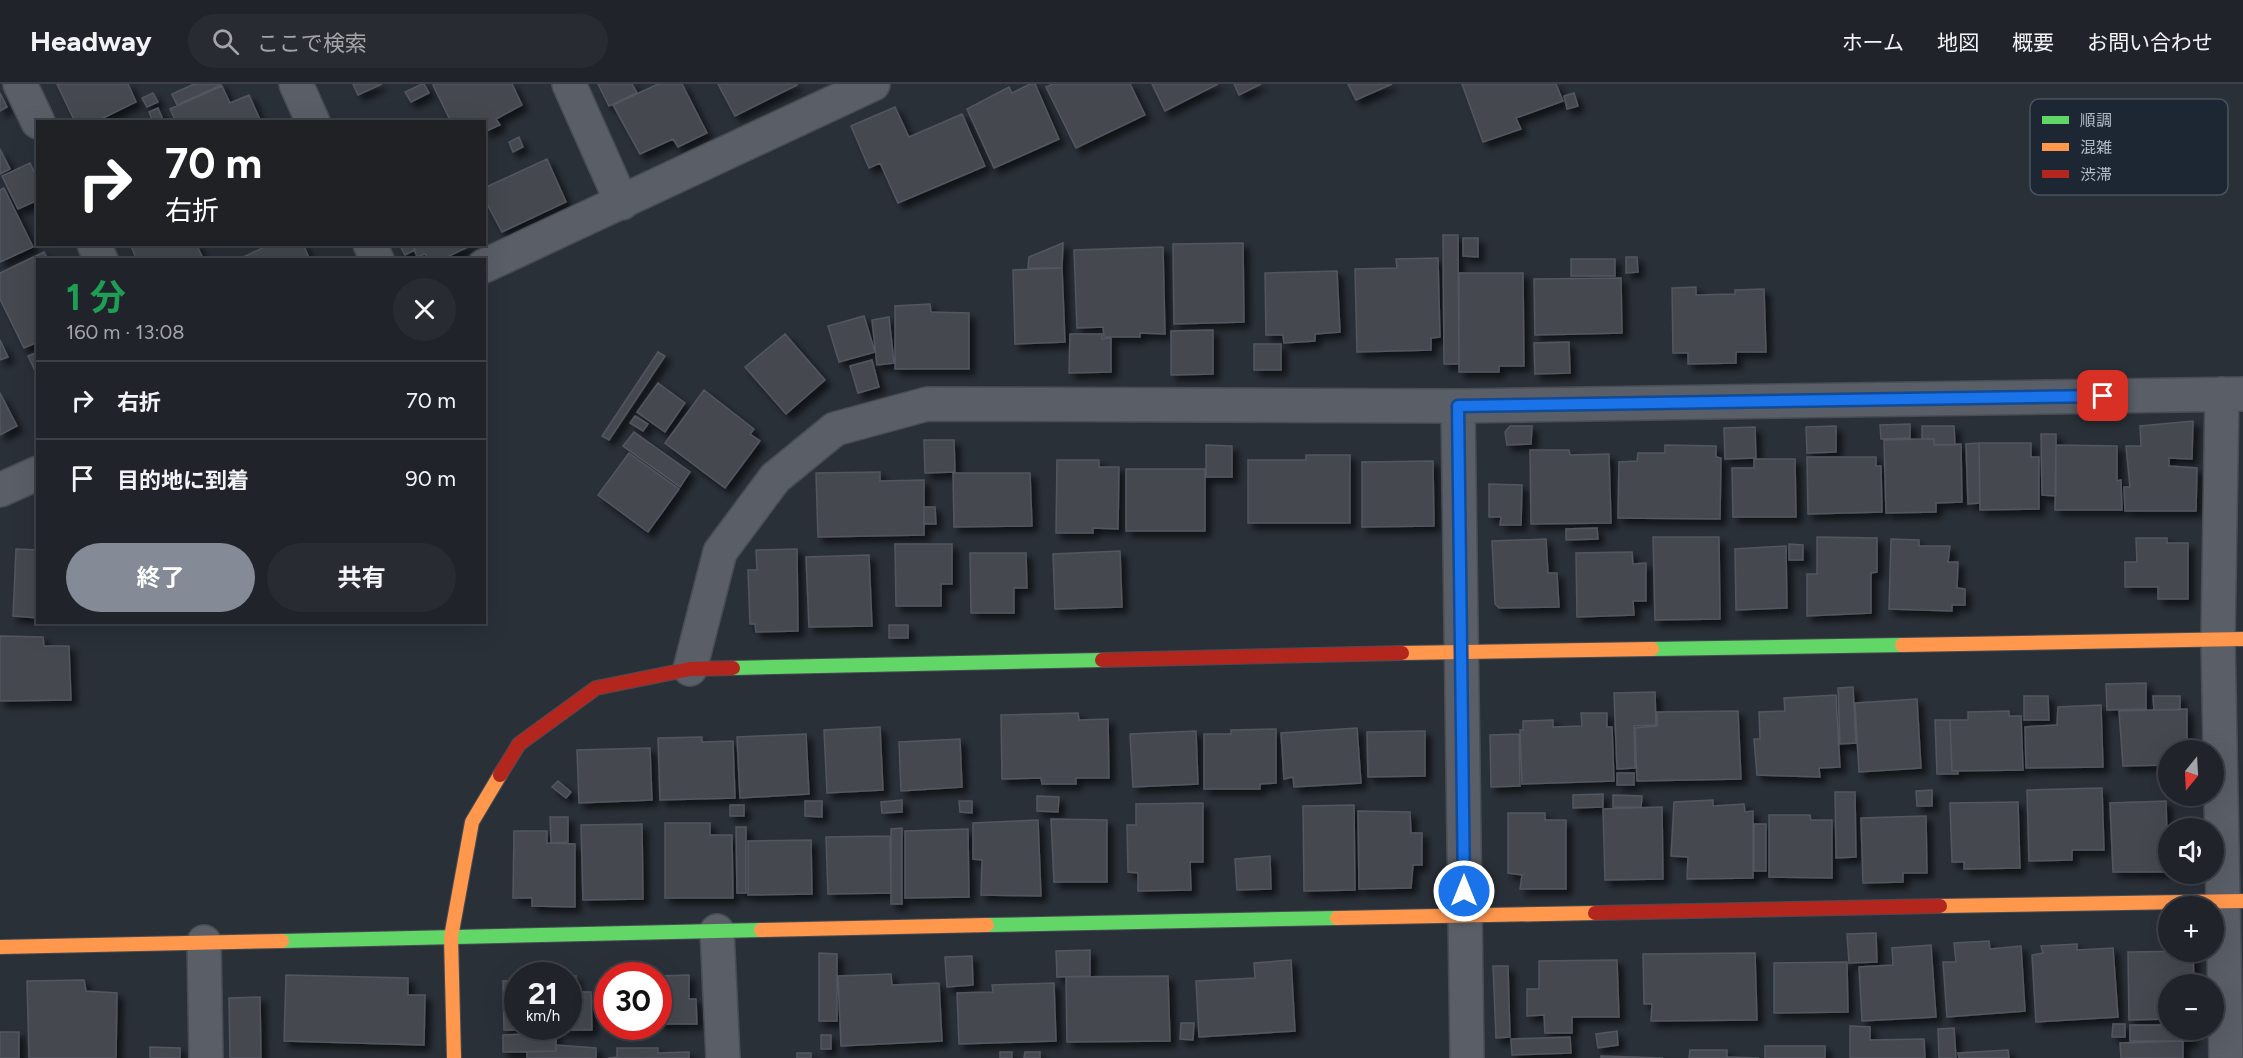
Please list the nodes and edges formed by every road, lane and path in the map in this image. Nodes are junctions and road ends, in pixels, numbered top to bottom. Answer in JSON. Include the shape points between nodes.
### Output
{"nodes":[{"id":1,"x":20,"y":84,"type":"edge"},
{"id":2,"x":296,"y":84,"type":"edge"},
{"id":3,"x":569,"y":84,"type":"edge"},
{"id":4,"x":873,"y":84,"type":"edge"},
{"id":5,"x":37,"y":120,"type":"edge"},
{"id":6,"x":312,"y":120,"type":"edge"},
{"id":7,"x":622,"y":203,"type":"junction"},
{"id":8,"x":486,"y":265,"type":"edge"},
{"id":9,"x":2233,"y":394,"type":"edge"},
{"id":10,"x":1458,"y":406,"type":"junction"},
{"id":11,"x":36,"y":474,"type":"edge"},
{"id":12,"x":0,"y":490,"type":"edge"},
{"id":13,"x":2230,"y":640,"type":"edge"},
{"id":14,"x":1462,"y":652,"type":"junction"},
{"id":15,"x":690,"y":669,"type":"junction"},
{"id":16,"x":2232,"y":902,"type":"edge"},
{"id":17,"x":1464,"y":915,"type":"junction"},
{"id":18,"x":717,"y":931,"type":"junction"},
{"id":19,"x":451,"y":937,"type":"junction"},
{"id":20,"x":204,"y":942,"type":"junction"},
{"id":21,"x":0,"y":947,"type":"edge"},
{"id":22,"x":2232,"y":1052,"type":"edge"},
{"id":23,"x":206,"y":1058,"type":"edge"},
{"id":24,"x":454,"y":1058,"type":"edge"},
{"id":25,"x":723,"y":1058,"type":"edge"},
{"id":26,"x":1467,"y":1058,"type":"edge"}],
"edges":[{"from":1,"to":5,"type":"street"},
{"from":2,"to":6,"type":"street"},
{"from":3,"to":7,"type":"street"},
{"from":4,"to":7,"type":"street"},
{"from":7,"to":8,"type":"street"},
{"from":9,"to":10,"type":"street"},
{"from":9,"to":13,"type":"street"},
{"from":10,"to":14,"type":"street"},
{"from":10,"to":15,"type":"street","via":[[927,404],[835,429],[775,478],[720,552]]},
{"from":11,"to":12,"type":"street"},
{"from":13,"to":14,"type":"street"},
{"from":13,"to":16,"type":"street"},
{"from":14,"to":15,"type":"street"},
{"from":14,"to":17,"type":"street"},
{"from":15,"to":19,"type":"street","via":[[596,688],[519,744],[472,822]]},
{"from":16,"to":17,"type":"street"},
{"from":16,"to":22,"type":"street"},
{"from":17,"to":18,"type":"street"},
{"from":17,"to":26,"type":"street"},
{"from":18,"to":19,"type":"street"},
{"from":18,"to":25,"type":"street"},
{"from":19,"to":20,"type":"street"},
{"from":19,"to":24,"type":"street"},
{"from":20,"to":21,"type":"street"},
{"from":20,"to":23,"type":"street"}]}
